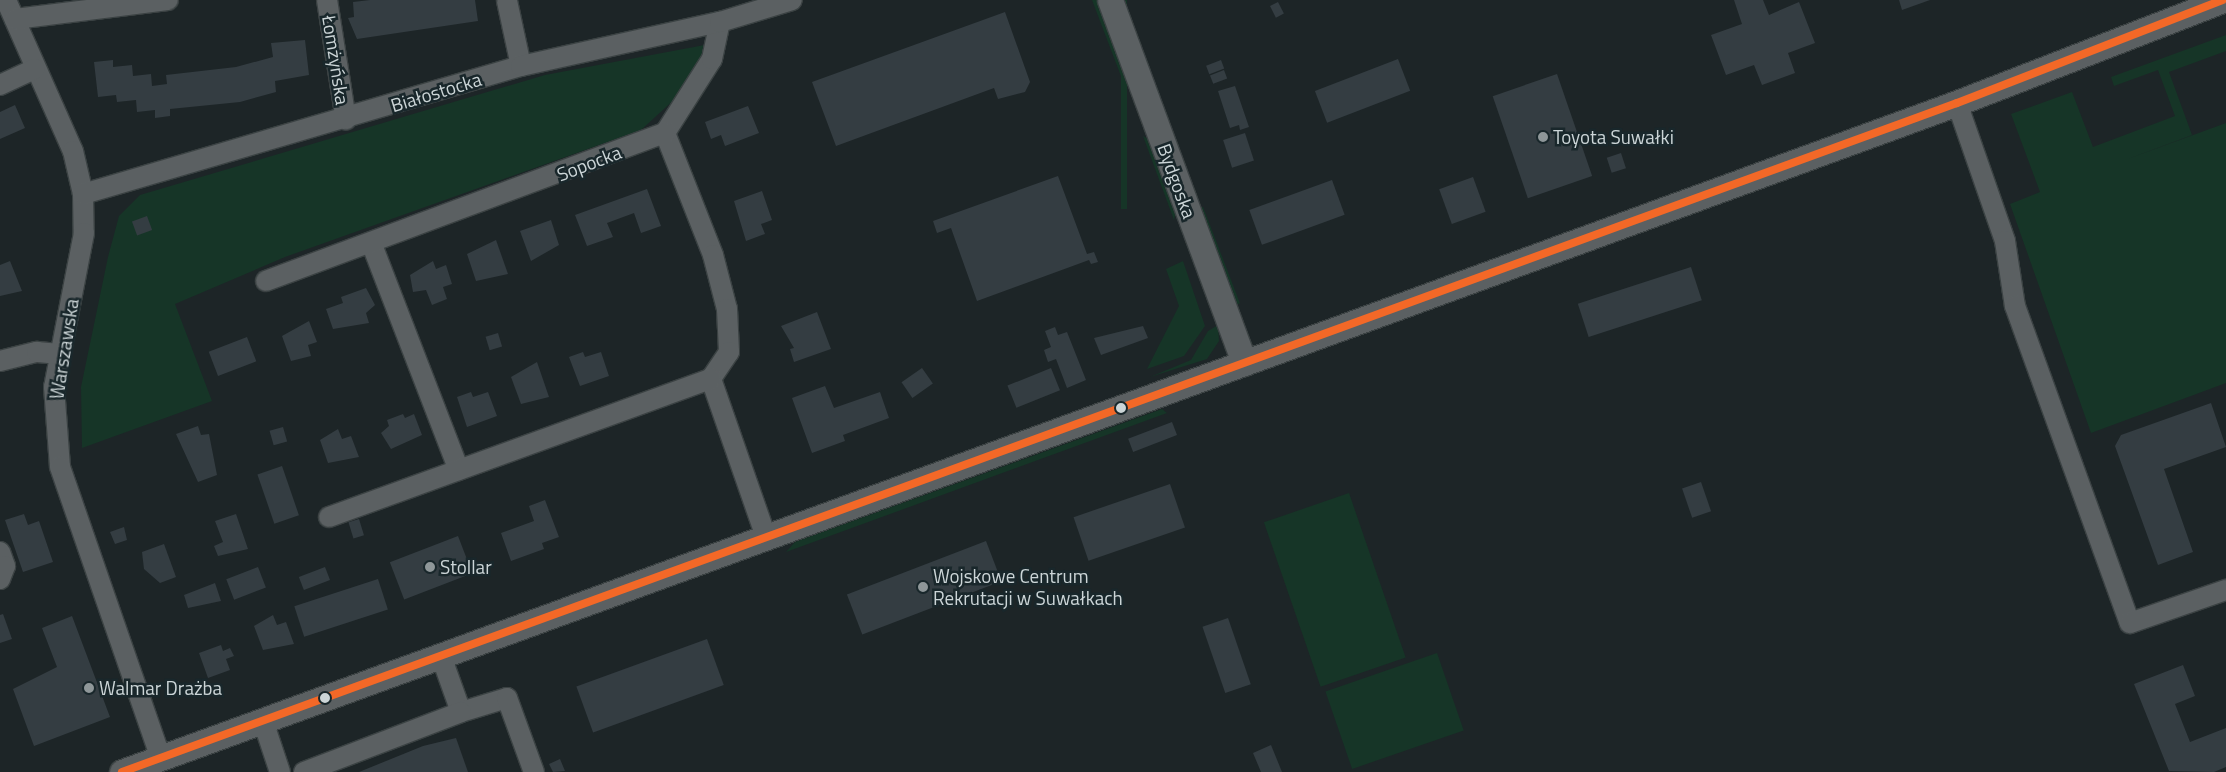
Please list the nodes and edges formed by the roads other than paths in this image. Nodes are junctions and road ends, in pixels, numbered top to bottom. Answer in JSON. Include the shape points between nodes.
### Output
{"nodes":[{"id":1,"x":6,"y":0,"type":"edge"},
{"id":2,"x":168,"y":0,"type":"edge"},
{"id":3,"x":327,"y":0,"type":"edge"},
{"id":4,"x":507,"y":0,"type":"edge"},
{"id":5,"x":512,"y":0,"type":"edge"},
{"id":6,"x":792,"y":0,"type":"edge"},
{"id":7,"x":1110,"y":0,"type":"edge"},
{"id":8,"x":2222,"y":0,"type":"edge"},
{"id":9,"x":2226,"y":11,"type":"edge"},
{"id":10,"x":15,"y":20,"type":"junction"},
{"id":11,"x":720,"y":22,"type":"junction"},
{"id":12,"x":2169,"y":25,"type":"junction"},
{"id":13,"x":521,"y":66,"type":"junction"},
{"id":14,"x":36,"y":69,"type":"junction"},
{"id":15,"x":0,"y":85,"type":"edge"},
{"id":16,"x":1957,"y":103,"type":"junction"},
{"id":17,"x":346,"y":120,"type":"junction"},
{"id":18,"x":665,"y":133,"type":"junction"},
{"id":19,"x":83,"y":194,"type":"junction"},
{"id":20,"x":372,"y":245,"type":"junction"},
{"id":21,"x":266,"y":281,"type":"dead end"},
{"id":22,"x":60,"y":354,"type":"junction"},
{"id":23,"x":0,"y":360,"type":"edge"},
{"id":24,"x":1244,"y":363,"type":"junction"},
{"id":25,"x":711,"y":379,"type":"junction"},
{"id":26,"x":459,"y":470,"type":"junction"},
{"id":27,"x":329,"y":517,"type":"dead end"},
{"id":28,"x":766,"y":537,"type":"junction"},
{"id":29,"x":0,"y":552,"type":"edge"},
{"id":30,"x":0,"y":579,"type":"edge"},
{"id":31,"x":2226,"y":590,"type":"edge"},
{"id":32,"x":440,"y":656,"type":"junction"},
{"id":33,"x":461,"y":712,"type":"junction"},
{"id":34,"x":263,"y":720,"type":"junction"},
{"id":35,"x":161,"y":758,"type":"junction"},
{"id":36,"x":122,"y":772,"type":"edge"},
{"id":37,"x":280,"y":772,"type":"edge"},
{"id":38,"x":304,"y":772,"type":"edge"},
{"id":39,"x":534,"y":772,"type":"edge"}],
"edges":[{"from":1,"to":10,"type":"street","name":"Warszawska"},
{"from":2,"to":10,"type":"street"},
{"from":3,"to":17,"type":"street","name":"Łomżyńska"},
{"from":4,"to":5,"type":"street"},
{"from":4,"to":13,"type":"street"},
{"from":6,"to":11,"type":"street","name":"Białostocka"},
{"from":7,"to":24,"type":"street","name":"Bydgoska"},
{"from":8,"to":12,"type":"street"},
{"from":9,"to":12,"type":"street"},
{"from":10,"to":14,"type":"street","name":"Warszawska"},
{"from":11,"to":13,"type":"street","name":"Białostocka"},
{"from":11,"to":18,"type":"street","via":[[712,59]]},
{"from":12,"to":16,"type":"street"},
{"from":13,"to":17,"type":"street","name":"Białostocka"},
{"from":14,"to":15,"type":"street"},
{"from":14,"to":19,"type":"street","name":"Warszawska","via":[[73,151]]},
{"from":16,"to":24,"type":"street"},
{"from":16,"to":31,"type":"street","via":[[2005,241],[2015,306],[2130,623]]},
{"from":17,"to":19,"type":"street","name":"Białostocka"},
{"from":18,"to":20,"type":"street","name":"Sopocka"},
{"from":18,"to":25,"type":"street","via":[[713,255],[727,309],[729,352]]},
{"from":19,"to":22,"type":"street","name":"Warszawska","via":[[84,233]]},
{"from":20,"to":21,"type":"street","name":"Sopocka"},
{"from":20,"to":26,"type":"street"},
{"from":22,"to":23,"type":"street","via":[[37,352]]},
{"from":22,"to":35,"type":"street","name":"Warszawska","via":[[54,393],[60,467]]},
{"from":24,"to":28,"type":"street"},
{"from":25,"to":26,"type":"street"},
{"from":25,"to":28,"type":"street"},
{"from":26,"to":27,"type":"street"},
{"from":28,"to":32,"type":"street"},
{"from":29,"to":30,"type":"street","via":[[5,566]]},
{"from":32,"to":33,"type":"street"},
{"from":32,"to":34,"type":"street"},
{"from":33,"to":38,"type":"street"},
{"from":33,"to":39,"type":"street","via":[[507,698]]},
{"from":34,"to":35,"type":"street"},
{"from":34,"to":37,"type":"street"},
{"from":35,"to":36,"type":"street"}]}
